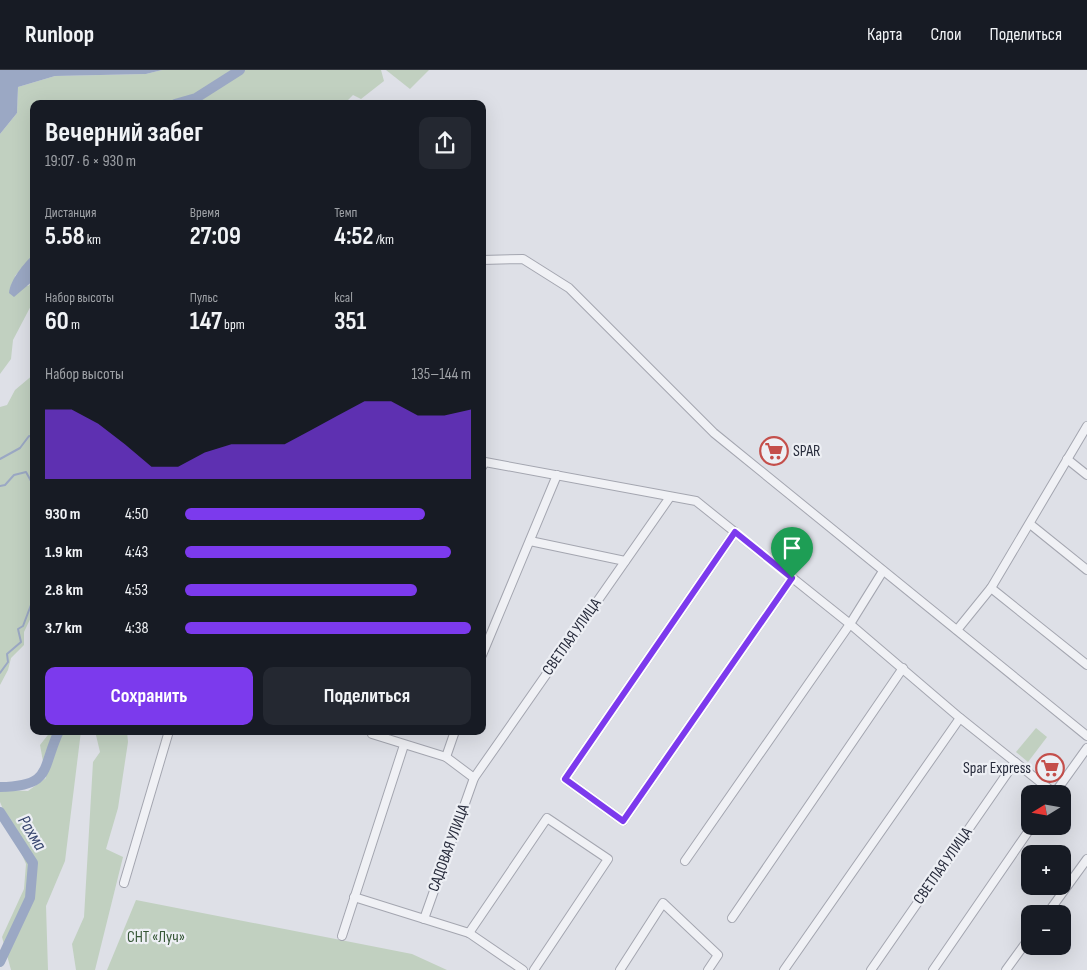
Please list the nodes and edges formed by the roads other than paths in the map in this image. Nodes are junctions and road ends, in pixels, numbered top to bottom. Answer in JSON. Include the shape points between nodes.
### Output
{"nodes":[{"id":1,"x":486,"y":260,"type":"edge"},
{"id":2,"x":1087,"y":426,"type":"edge"},
{"id":3,"x":1067,"y":459,"type":"junction"},
{"id":4,"x":486,"y":462,"type":"edge"},
{"id":5,"x":1087,"y":474,"type":"edge"},
{"id":6,"x":558,"y":475,"type":"junction"},
{"id":7,"x":670,"y":497,"type":"junction"},
{"id":8,"x":1030,"y":524,"type":"junction"},
{"id":9,"x":735,"y":532,"type":"junction"},
{"id":10,"x":530,"y":541,"type":"junction"},
{"id":11,"x":625,"y":561,"type":"junction"},
{"id":12,"x":1087,"y":570,"type":"edge"},
{"id":13,"x":883,"y":571,"type":"junction"},
{"id":14,"x":792,"y":578,"type":"junction"},
{"id":15,"x":991,"y":588,"type":"junction"},
{"id":16,"x":850,"y":624,"type":"junction"},
{"id":17,"x":957,"y":630,"type":"junction"},
{"id":18,"x":486,"y":646,"type":"edge"},
{"id":19,"x":1087,"y":665,"type":"edge"},
{"id":20,"x":903,"y":668,"type":"junction"},
{"id":21,"x":960,"y":718,"type":"junction"},
{"id":22,"x":168,"y":735,"type":"edge"},
{"id":23,"x":378,"y":735,"type":"edge"},
{"id":24,"x":454,"y":735,"type":"edge"},
{"id":25,"x":1087,"y":736,"type":"edge"},
{"id":26,"x":404,"y":745,"type":"junction"},
{"id":27,"x":1087,"y":748,"type":"edge"},
{"id":28,"x":446,"y":757,"type":"junction"},
{"id":29,"x":1014,"y":762,"type":"junction"},
{"id":30,"x":474,"y":778,"type":"junction"},
{"id":31,"x":1043,"y":785,"type":"edge"},
{"id":32,"x":1060,"y":785,"type":"edge"},
{"id":33,"x":1026,"y":835,"type":"edge"},
{"id":34,"x":1087,"y":859,"type":"edge"},
{"id":35,"x":684,"y":861,"type":"dead end"},
{"id":36,"x":124,"y":883,"type":"dead end"},
{"id":37,"x":354,"y":897,"type":"junction"},
{"id":38,"x":1054,"y":905,"type":"edge"},
{"id":39,"x":732,"y":918,"type":"dead end"},
{"id":40,"x":424,"y":919,"type":"junction"},
{"id":41,"x":470,"y":933,"type":"junction"},
{"id":42,"x":342,"y":936,"type":"dead end"},
{"id":43,"x":1021,"y":949,"type":"edge"},
{"id":44,"x":522,"y":970,"type":"edge"},
{"id":45,"x":534,"y":970,"type":"edge"},
{"id":46,"x":620,"y":970,"type":"edge"},
{"id":47,"x":708,"y":970,"type":"edge"},
{"id":48,"x":784,"y":970,"type":"edge"},
{"id":49,"x":871,"y":970,"type":"edge"},
{"id":50,"x":933,"y":970,"type":"edge"},
{"id":51,"x":1006,"y":970,"type":"edge"}],
"edges":[{"from":1,"to":13,"type":"street","via":[[523,259],[569,288],[706,426]]},
{"from":2,"to":3,"type":"street"},
{"from":3,"to":5,"type":"street"},
{"from":3,"to":8,"type":"street"},
{"from":4,"to":6,"type":"street"},
{"from":6,"to":7,"type":"street"},
{"from":6,"to":10,"type":"street"},
{"from":7,"to":9,"type":"street","via":[[696,501]]},
{"from":7,"to":11,"type":"street","name":"СВЕТЛАЯ УЛИЦА"},
{"from":8,"to":12,"type":"street"},
{"from":8,"to":15,"type":"street"},
{"from":9,"to":14,"type":"street"},
{"from":9,"to":14,"type":"street","via":[[565,779],[623,821]]},
{"from":10,"to":11,"type":"street"},
{"from":10,"to":18,"type":"street"},
{"from":11,"to":30,"type":"street","name":"СВЕТЛАЯ УЛИЦА"},
{"from":13,"to":16,"type":"street"},
{"from":13,"to":17,"type":"street"},
{"from":14,"to":16,"type":"street"},
{"from":15,"to":17,"type":"street"},
{"from":15,"to":19,"type":"street"},
{"from":16,"to":20,"type":"street"},
{"from":16,"to":35,"type":"street"},
{"from":17,"to":25,"type":"street"},
{"from":20,"to":21,"type":"street"},
{"from":20,"to":39,"type":"street"},
{"from":21,"to":29,"type":"street"},
{"from":21,"to":48,"type":"street"},
{"from":22,"to":36,"type":"street"},
{"from":23,"to":26,"type":"street"},
{"from":24,"to":28,"type":"street"},
{"from":26,"to":28,"type":"street"},
{"from":26,"to":37,"type":"street"},
{"from":27,"to":32,"type":"street"},
{"from":28,"to":30,"type":"street"},
{"from":29,"to":31,"type":"street"},
{"from":29,"to":49,"type":"street","name":"СВЕТЛАЯ УЛИЦА"},
{"from":30,"to":40,"type":"street","name":"САДОВАЯ УЛИЦА"},
{"from":33,"to":50,"type":"street"},
{"from":34,"to":38,"type":"street"},
{"from":37,"to":40,"type":"street"},
{"from":37,"to":42,"type":"street"},
{"from":40,"to":41,"type":"street"},
{"from":41,"to":44,"type":"street"},
{"from":41,"to":45,"type":"street","via":[[547,818],[608,860]]},
{"from":43,"to":51,"type":"street"},
{"from":46,"to":47,"type":"street","via":[[663,903],[718,955]]}]}
